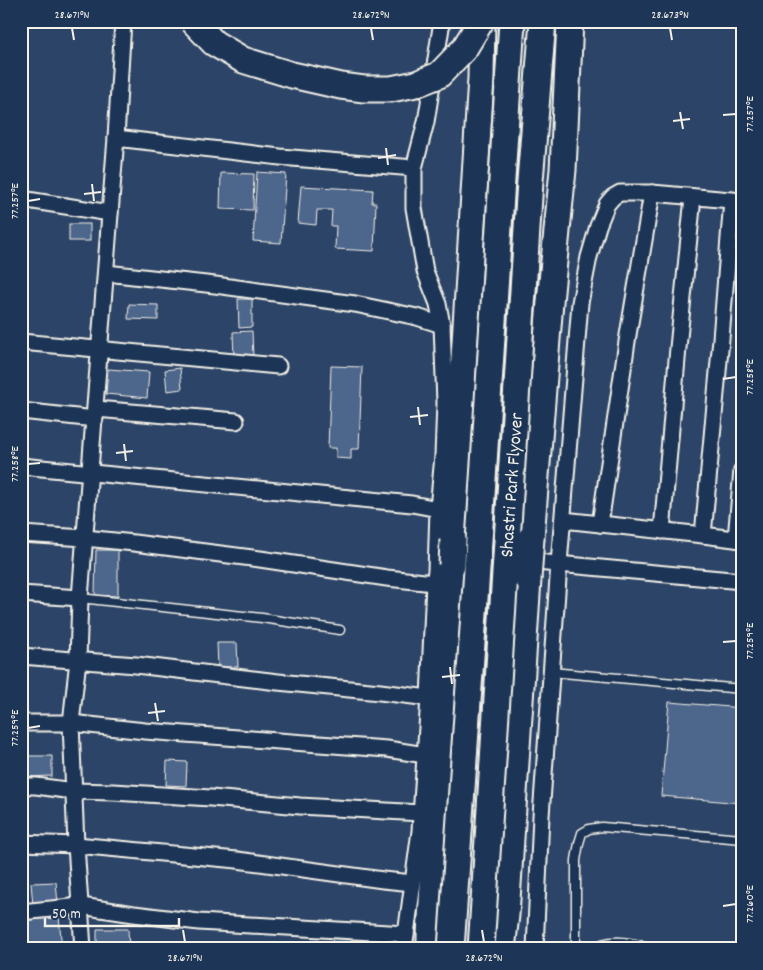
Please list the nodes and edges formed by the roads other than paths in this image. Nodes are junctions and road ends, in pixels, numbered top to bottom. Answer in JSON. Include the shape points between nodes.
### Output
{"nodes":[{"id":1,"x":124,"y":21,"type":"edge"},
{"id":2,"x":193,"y":21,"type":"edge"},
{"id":3,"x":442,"y":21,"type":"edge"},
{"id":4,"x":481,"y":21,"type":"edge"},
{"id":5,"x":512,"y":21,"type":"edge"},
{"id":6,"x":543,"y":21,"type":"edge"},
{"id":7,"x":570,"y":21,"type":"edge"},
{"id":8,"x":116,"y":138,"type":"junction"},
{"id":9,"x":414,"y":168,"type":"junction"},
{"id":10,"x":652,"y":193,"type":"junction"},
{"id":11,"x":693,"y":197,"type":"junction"},
{"id":12,"x":21,"y":199,"type":"edge"},
{"id":13,"x":737,"y":200,"type":"edge"},
{"id":14,"x":110,"y":213,"type":"junction"},
{"id":15,"x":106,"y":274,"type":"junction"},
{"id":16,"x":442,"y":325,"type":"junction"},
{"id":17,"x":21,"y":342,"type":"edge"},
{"id":18,"x":100,"y":350,"type":"junction"},
{"id":19,"x":278,"y":366,"type":"dead end"},
{"id":20,"x":21,"y":411,"type":"edge"},
{"id":21,"x":95,"y":414,"type":"junction"},
{"id":22,"x":236,"y":421,"type":"dead end"},
{"id":23,"x":21,"y":466,"type":"edge"},
{"id":24,"x":742,"y":470,"type":"edge"},
{"id":25,"x":90,"y":472,"type":"junction"},
{"id":26,"x":438,"y":509,"type":"junction"},
{"id":27,"x":563,"y":520,"type":"junction"},
{"id":28,"x":600,"y":524,"type":"junction"},
{"id":29,"x":662,"y":531,"type":"junction"},
{"id":30,"x":21,"y":534,"type":"edge"},
{"id":31,"x":703,"y":535,"type":"junction"},
{"id":32,"x":85,"y":538,"type":"junction"},
{"id":33,"x":739,"y":540,"type":"edge"},
{"id":34,"x":447,"y":553,"type":"junction"},
{"id":35,"x":559,"y":564,"type":"junction"},
{"id":36,"x":742,"y":581,"type":"edge"},
{"id":37,"x":434,"y":583,"type":"junction"},
{"id":38,"x":21,"y":594,"type":"edge"},
{"id":39,"x":80,"y":598,"type":"junction"},
{"id":40,"x":340,"y":630,"type":"dead end"},
{"id":41,"x":21,"y":656,"type":"edge"},
{"id":42,"x":78,"y":660,"type":"junction"},
{"id":43,"x":551,"y":672,"type":"junction"},
{"id":44,"x":742,"y":689,"type":"edge"},
{"id":45,"x":428,"y":698,"type":"junction"},
{"id":46,"x":21,"y":723,"type":"edge"},
{"id":47,"x":71,"y":723,"type":"junction"},
{"id":48,"x":425,"y":755,"type":"junction"},
{"id":49,"x":21,"y":786,"type":"edge"},
{"id":50,"x":73,"y":791,"type":"junction"},
{"id":51,"x":421,"y":813,"type":"junction"},
{"id":52,"x":742,"y":839,"type":"edge"},
{"id":53,"x":21,"y":843,"type":"edge"},
{"id":54,"x":76,"y":845,"type":"junction"},
{"id":55,"x":413,"y":882,"type":"junction"},
{"id":56,"x":80,"y":906,"type":"junction"},
{"id":57,"x":21,"y":912,"type":"edge"},
{"id":58,"x":405,"y":942,"type":"edge"},
{"id":59,"x":83,"y":949,"type":"edge"},
{"id":60,"x":430,"y":949,"type":"edge"},
{"id":61,"x":450,"y":949,"type":"edge"},
{"id":62,"x":481,"y":949,"type":"edge"},
{"id":63,"x":502,"y":949,"type":"edge"},
{"id":64,"x":535,"y":949,"type":"edge"},
{"id":65,"x":576,"y":949,"type":"edge"},
{"id":66,"x":592,"y":949,"type":"edge"},
{"id":67,"x":659,"y":949,"type":"edge"}],
"edges":[{"from":1,"to":8,"type":"street"},
{"from":2,"to":4,"type":"highway","bridge":true,"via":[[214,43],[243,60],[364,89],[391,89],[439,75],[464,49]]},
{"from":3,"to":9,"type":"street","via":[[426,122]]},
{"from":4,"to":34,"type":"highway","via":[[480,88]]},
{"from":5,"to":61,"type":"highway","name":"Shastri Park Flyover","bridge":true},
{"from":6,"to":62,"type":"highway","name":"Shastri Park Flyover","bridge":true,"via":[[527,221]]},
{"from":7,"to":63,"type":"highway","bridge":true,"via":[[563,170],[531,538]]},
{"from":8,"to":9,"type":"street"},
{"from":8,"to":14,"type":"street"},
{"from":9,"to":16,"type":"street","via":[[414,208],[425,271]]},
{"from":10,"to":11,"type":"street"},
{"from":10,"to":27,"type":"street","via":[[620,193],[614,197],[598,226],[589,257],[580,303]]},
{"from":10,"to":28,"type":"street"},
{"from":11,"to":13,"type":"street"},
{"from":11,"to":29,"type":"street"},
{"from":12,"to":14,"type":"street"},
{"from":13,"to":31,"type":"street"},
{"from":14,"to":15,"type":"street"},
{"from":15,"to":16,"type":"street","via":[[355,304]]},
{"from":15,"to":18,"type":"street"},
{"from":16,"to":26,"type":"street","via":[[445,403]]},
{"from":17,"to":18,"type":"street"},
{"from":18,"to":19,"type":"street"},
{"from":18,"to":21,"type":"street"},
{"from":20,"to":21,"type":"street"},
{"from":21,"to":22,"type":"street"},
{"from":21,"to":25,"type":"street"},
{"from":23,"to":25,"type":"street"},
{"from":24,"to":33,"type":"street"},
{"from":25,"to":26,"type":"street"},
{"from":25,"to":32,"type":"street"},
{"from":26,"to":34,"type":"street"},
{"from":27,"to":28,"type":"street"},
{"from":27,"to":35,"type":"street"},
{"from":28,"to":29,"type":"street"},
{"from":29,"to":31,"type":"street"},
{"from":30,"to":32,"type":"street"},
{"from":31,"to":33,"type":"street"},
{"from":32,"to":37,"type":"street"},
{"from":32,"to":39,"type":"street"},
{"from":34,"to":35,"type":"street"},
{"from":34,"to":37,"type":"street","via":[[436,571]]},
{"from":34,"to":60,"type":"highway"},
{"from":35,"to":36,"type":"street"},
{"from":35,"to":43,"type":"street"},
{"from":37,"to":45,"type":"street"},
{"from":38,"to":39,"type":"street"},
{"from":39,"to":40,"type":"lane"},
{"from":39,"to":42,"type":"street"},
{"from":41,"to":42,"type":"street"},
{"from":42,"to":45,"type":"street"},
{"from":42,"to":47,"type":"street"},
{"from":43,"to":44,"type":"lane"},
{"from":43,"to":64,"type":"street"},
{"from":45,"to":48,"type":"street"},
{"from":46,"to":47,"type":"street"},
{"from":47,"to":48,"type":"street","via":[[387,749]]},
{"from":47,"to":50,"type":"street"},
{"from":48,"to":51,"type":"street"},
{"from":49,"to":50,"type":"street"},
{"from":50,"to":51,"type":"street"},
{"from":50,"to":54,"type":"street"},
{"from":51,"to":55,"type":"street"},
{"from":52,"to":65,"type":"lane","via":[[602,827],[582,833],[576,860]]},
{"from":53,"to":54,"type":"street"},
{"from":54,"to":55,"type":"street","via":[[237,860]]},
{"from":54,"to":56,"type":"street"},
{"from":55,"to":58,"type":"street"},
{"from":56,"to":57,"type":"street"},
{"from":56,"to":58,"type":"street","via":[[199,922]]},
{"from":56,"to":59,"type":"street"},
{"from":66,"to":67,"type":"lane","via":[[610,941]]}]}
